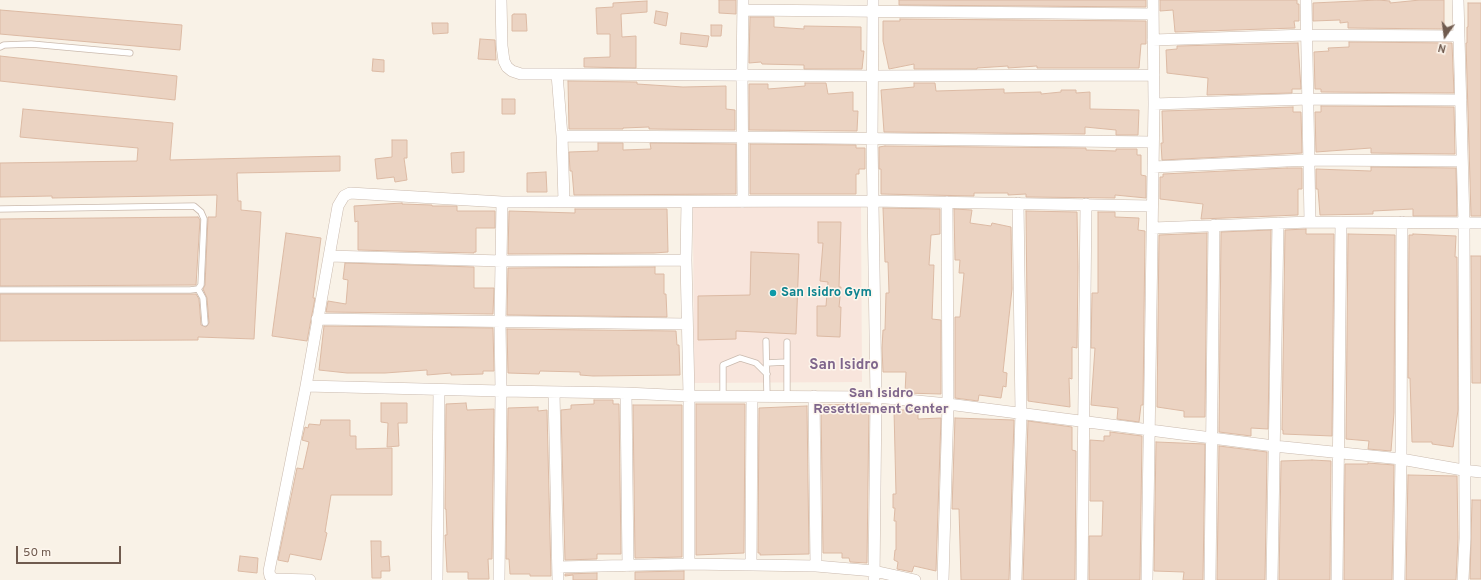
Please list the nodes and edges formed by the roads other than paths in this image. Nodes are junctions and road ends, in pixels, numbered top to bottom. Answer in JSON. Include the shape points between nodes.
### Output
{"nodes":[{"id":1,"x":501,"y":0,"type":"edge"},
{"id":2,"x":873,"y":0,"type":"edge"},
{"id":3,"x":1153,"y":0,"type":"edge"},
{"id":4,"x":1306,"y":0,"type":"edge"},
{"id":5,"x":1458,"y":0,"type":"edge"},
{"id":6,"x":743,"y":5,"type":"edge"},
{"id":7,"x":873,"y":12,"type":"junction"},
{"id":8,"x":1153,"y":14,"type":"junction"},
{"id":9,"x":1307,"y":35,"type":"junction"},
{"id":10,"x":1459,"y":36,"type":"junction"},
{"id":11,"x":1154,"y":40,"type":"junction"},
{"id":12,"x":0,"y":47,"type":"edge"},
{"id":13,"x":130,"y":53,"type":"dead end"},
{"id":14,"x":557,"y":74,"type":"junction"},
{"id":15,"x":742,"y":74,"type":"junction"},
{"id":16,"x":1154,"y":75,"type":"junction"},
{"id":17,"x":873,"y":76,"type":"junction"},
{"id":18,"x":1309,"y":99,"type":"junction"},
{"id":19,"x":1461,"y":100,"type":"junction"},
{"id":20,"x":1154,"y":104,"type":"junction"},
{"id":21,"x":562,"y":136,"type":"junction"},
{"id":22,"x":742,"y":137,"type":"junction"},
{"id":23,"x":872,"y":139,"type":"junction"},
{"id":24,"x":1153,"y":142,"type":"junction"},
{"id":25,"x":1309,"y":160,"type":"junction"},
{"id":26,"x":1462,"y":161,"type":"junction"},
{"id":27,"x":1153,"y":167,"type":"junction"},
{"id":28,"x":872,"y":200,"type":"junction"},
{"id":29,"x":564,"y":201,"type":"junction"},
{"id":30,"x":502,"y":202,"type":"junction"},
{"id":31,"x":686,"y":202,"type":"junction"},
{"id":32,"x":743,"y":202,"type":"junction"},
{"id":33,"x":946,"y":202,"type":"junction"},
{"id":34,"x":1018,"y":203,"type":"junction"},
{"id":35,"x":1086,"y":204,"type":"junction"},
{"id":36,"x":1152,"y":206,"type":"junction"},
{"id":37,"x":0,"y":209,"type":"edge"},
{"id":38,"x":1310,"y":222,"type":"junction"},
{"id":39,"x":1340,"y":222,"type":"junction"},
{"id":40,"x":1402,"y":222,"type":"junction"},
{"id":41,"x":1278,"y":223,"type":"junction"},
{"id":42,"x":1464,"y":223,"type":"junction"},
{"id":43,"x":1481,"y":224,"type":"edge"},
{"id":44,"x":1214,"y":225,"type":"junction"},
{"id":45,"x":1153,"y":228,"type":"junction"},
{"id":46,"x":329,"y":256,"type":"junction"},
{"id":47,"x":686,"y":260,"type":"junction"},
{"id":48,"x":502,"y":261,"type":"junction"},
{"id":49,"x":198,"y":289,"type":"junction"},
{"id":50,"x":0,"y":290,"type":"edge"},
{"id":51,"x":317,"y":319,"type":"junction"},
{"id":52,"x":500,"y":322,"type":"junction"},
{"id":53,"x":205,"y":323,"type":"dead end"},
{"id":54,"x":687,"y":324,"type":"junction"},
{"id":55,"x":766,"y":341,"type":"dead end"},
{"id":56,"x":787,"y":342,"type":"dead end"},
{"id":57,"x":786,"y":362,"type":"junction"},
{"id":58,"x":767,"y":363,"type":"junction"},
{"id":59,"x":767,"y":374,"type":"junction"},
{"id":60,"x":306,"y":386,"type":"junction"},
{"id":61,"x":439,"y":390,"type":"junction"},
{"id":62,"x":501,"y":391,"type":"junction"},
{"id":63,"x":554,"y":392,"type":"junction"},
{"id":64,"x":626,"y":393,"type":"junction"},
{"id":65,"x":689,"y":396,"type":"junction"},
{"id":66,"x":814,"y":396,"type":"junction"},
{"id":67,"x":723,"y":397,"type":"junction"},
{"id":68,"x":752,"y":397,"type":"junction"},
{"id":69,"x":767,"y":397,"type":"junction"},
{"id":70,"x":787,"y":397,"type":"junction"},
{"id":71,"x":876,"y":397,"type":"junction"},
{"id":72,"x":948,"y":404,"type":"junction"},
{"id":73,"x":1021,"y":414,"type":"junction"},
{"id":74,"x":1084,"y":421,"type":"junction"},
{"id":75,"x":1149,"y":430,"type":"junction"},
{"id":76,"x":1212,"y":439,"type":"junction"},
{"id":77,"x":1274,"y":446,"type":"junction"},
{"id":78,"x":1338,"y":452,"type":"junction"},
{"id":79,"x":1402,"y":459,"type":"junction"},
{"id":80,"x":1463,"y":470,"type":"junction"},
{"id":81,"x":1481,"y":472,"type":"edge"},
{"id":82,"x":689,"y":564,"type":"junction"},
{"id":83,"x":751,"y":564,"type":"junction"},
{"id":84,"x":628,"y":566,"type":"junction"},
{"id":85,"x":816,"y":566,"type":"junction"},
{"id":86,"x":558,"y":567,"type":"junction"},
{"id":87,"x":874,"y":575,"type":"edge"},
{"id":88,"x":295,"y":580,"type":"edge"},
{"id":89,"x":310,"y":580,"type":"edge"},
{"id":90,"x":437,"y":580,"type":"edge"},
{"id":91,"x":499,"y":580,"type":"edge"},
{"id":92,"x":558,"y":580,"type":"edge"},
{"id":93,"x":915,"y":580,"type":"edge"},
{"id":94,"x":943,"y":580,"type":"edge"},
{"id":95,"x":1016,"y":580,"type":"edge"},
{"id":96,"x":1082,"y":580,"type":"edge"},
{"id":97,"x":1148,"y":580,"type":"edge"},
{"id":98,"x":1210,"y":580,"type":"edge"},
{"id":99,"x":1272,"y":580,"type":"edge"},
{"id":100,"x":1337,"y":580,"type":"edge"},
{"id":101,"x":1398,"y":580,"type":"edge"},
{"id":102,"x":1463,"y":580,"type":"edge"}],
"edges":[{"from":1,"to":14,"type":"street","via":[[502,46],[507,67],[521,74]]},
{"from":2,"to":7,"type":"street"},
{"from":3,"to":8,"type":"street"},
{"from":4,"to":9,"type":"street"},
{"from":5,"to":10,"type":"street"},
{"from":6,"to":7,"type":"street"},
{"from":6,"to":15,"type":"street"},
{"from":7,"to":8,"type":"street"},
{"from":7,"to":17,"type":"street"},
{"from":8,"to":11,"type":"street"},
{"from":9,"to":10,"type":"street"},
{"from":9,"to":11,"type":"street"},
{"from":9,"to":18,"type":"street"},
{"from":10,"to":19,"type":"street"},
{"from":11,"to":16,"type":"street"},
{"from":12,"to":13,"type":"lane","via":[[31,44]]},
{"from":14,"to":15,"type":"street"},
{"from":14,"to":21,"type":"street"},
{"from":15,"to":17,"type":"street"},
{"from":15,"to":22,"type":"street"},
{"from":16,"to":17,"type":"street"},
{"from":16,"to":20,"type":"street"},
{"from":17,"to":23,"type":"street"},
{"from":18,"to":19,"type":"street"},
{"from":18,"to":20,"type":"street"},
{"from":18,"to":25,"type":"street"},
{"from":19,"to":26,"type":"street"},
{"from":20,"to":24,"type":"street"},
{"from":21,"to":22,"type":"street"},
{"from":21,"to":29,"type":"street"},
{"from":22,"to":23,"type":"street"},
{"from":22,"to":32,"type":"street"},
{"from":23,"to":24,"type":"street"},
{"from":23,"to":28,"type":"street"},
{"from":24,"to":27,"type":"street"},
{"from":25,"to":26,"type":"street"},
{"from":25,"to":27,"type":"street"},
{"from":25,"to":38,"type":"street"},
{"from":26,"to":42,"type":"street"},
{"from":27,"to":36,"type":"street"},
{"from":28,"to":32,"type":"street"},
{"from":28,"to":33,"type":"street"},
{"from":28,"to":71,"type":"street"},
{"from":29,"to":30,"type":"street"},
{"from":29,"to":31,"type":"street"},
{"from":30,"to":46,"type":"street","via":[[350,194],[344,196],[338,206]]},
{"from":30,"to":48,"type":"street"},
{"from":31,"to":32,"type":"street"},
{"from":31,"to":47,"type":"street"},
{"from":33,"to":34,"type":"street"},
{"from":33,"to":72,"type":"street"},
{"from":34,"to":35,"type":"street"},
{"from":34,"to":73,"type":"street"},
{"from":35,"to":36,"type":"street"},
{"from":35,"to":74,"type":"street"},
{"from":36,"to":45,"type":"street"},
{"from":37,"to":49,"type":"lane","via":[[194,206],[204,219],[201,285]]},
{"from":38,"to":39,"type":"street"},
{"from":38,"to":41,"type":"street"},
{"from":39,"to":40,"type":"street"},
{"from":39,"to":78,"type":"street"},
{"from":40,"to":42,"type":"street"},
{"from":40,"to":79,"type":"street"},
{"from":41,"to":44,"type":"street"},
{"from":41,"to":77,"type":"street"},
{"from":42,"to":43,"type":"street"},
{"from":42,"to":80,"type":"street"},
{"from":44,"to":45,"type":"street"},
{"from":44,"to":76,"type":"street"},
{"from":45,"to":75,"type":"street"},
{"from":46,"to":48,"type":"street"},
{"from":46,"to":51,"type":"street"},
{"from":47,"to":48,"type":"street"},
{"from":47,"to":54,"type":"street"},
{"from":48,"to":52,"type":"street"},
{"from":49,"to":50,"type":"lane"},
{"from":49,"to":53,"type":"lane","via":[[203,298]]},
{"from":51,"to":52,"type":"street"},
{"from":51,"to":60,"type":"street"},
{"from":52,"to":54,"type":"street"},
{"from":52,"to":62,"type":"street"},
{"from":54,"to":65,"type":"street"},
{"from":55,"to":58,"type":"lane"},
{"from":56,"to":57,"type":"lane"},
{"from":57,"to":58,"type":"lane"},
{"from":57,"to":70,"type":"lane"},
{"from":58,"to":59,"type":"lane"},
{"from":59,"to":67,"type":"lane","via":[[756,363],[740,358],[723,365]]},
{"from":59,"to":69,"type":"lane"},
{"from":60,"to":61,"type":"street"},
{"from":60,"to":88,"type":"street","via":[[269,571],[274,579]]},
{"from":61,"to":62,"type":"street"},
{"from":61,"to":90,"type":"street"},
{"from":62,"to":63,"type":"street"},
{"from":62,"to":91,"type":"street"},
{"from":63,"to":64,"type":"street"},
{"from":63,"to":86,"type":"street"},
{"from":64,"to":65,"type":"street"},
{"from":64,"to":84,"type":"street"},
{"from":65,"to":67,"type":"street"},
{"from":65,"to":82,"type":"street"},
{"from":66,"to":70,"type":"street"},
{"from":66,"to":71,"type":"street"},
{"from":66,"to":85,"type":"street"},
{"from":67,"to":68,"type":"street"},
{"from":68,"to":69,"type":"street"},
{"from":68,"to":83,"type":"street"},
{"from":69,"to":70,"type":"street"},
{"from":71,"to":72,"type":"street"},
{"from":71,"to":87,"type":"street"},
{"from":72,"to":73,"type":"street"},
{"from":72,"to":94,"type":"street"},
{"from":73,"to":74,"type":"street"},
{"from":73,"to":95,"type":"street"},
{"from":74,"to":75,"type":"street"},
{"from":74,"to":96,"type":"street"},
{"from":75,"to":76,"type":"street"},
{"from":75,"to":97,"type":"street"},
{"from":76,"to":77,"type":"street"},
{"from":76,"to":98,"type":"street"},
{"from":77,"to":78,"type":"street"},
{"from":77,"to":99,"type":"street"},
{"from":78,"to":79,"type":"street"},
{"from":78,"to":100,"type":"street"},
{"from":79,"to":80,"type":"street"},
{"from":79,"to":101,"type":"street"},
{"from":80,"to":81,"type":"street"},
{"from":80,"to":102,"type":"street"},
{"from":82,"to":83,"type":"street"},
{"from":82,"to":84,"type":"street"},
{"from":83,"to":85,"type":"street"},
{"from":84,"to":86,"type":"street"},
{"from":85,"to":87,"type":"street"},
{"from":86,"to":92,"type":"street"},
{"from":87,"to":93,"type":"street"},
{"from":88,"to":89,"type":"street"}]}
